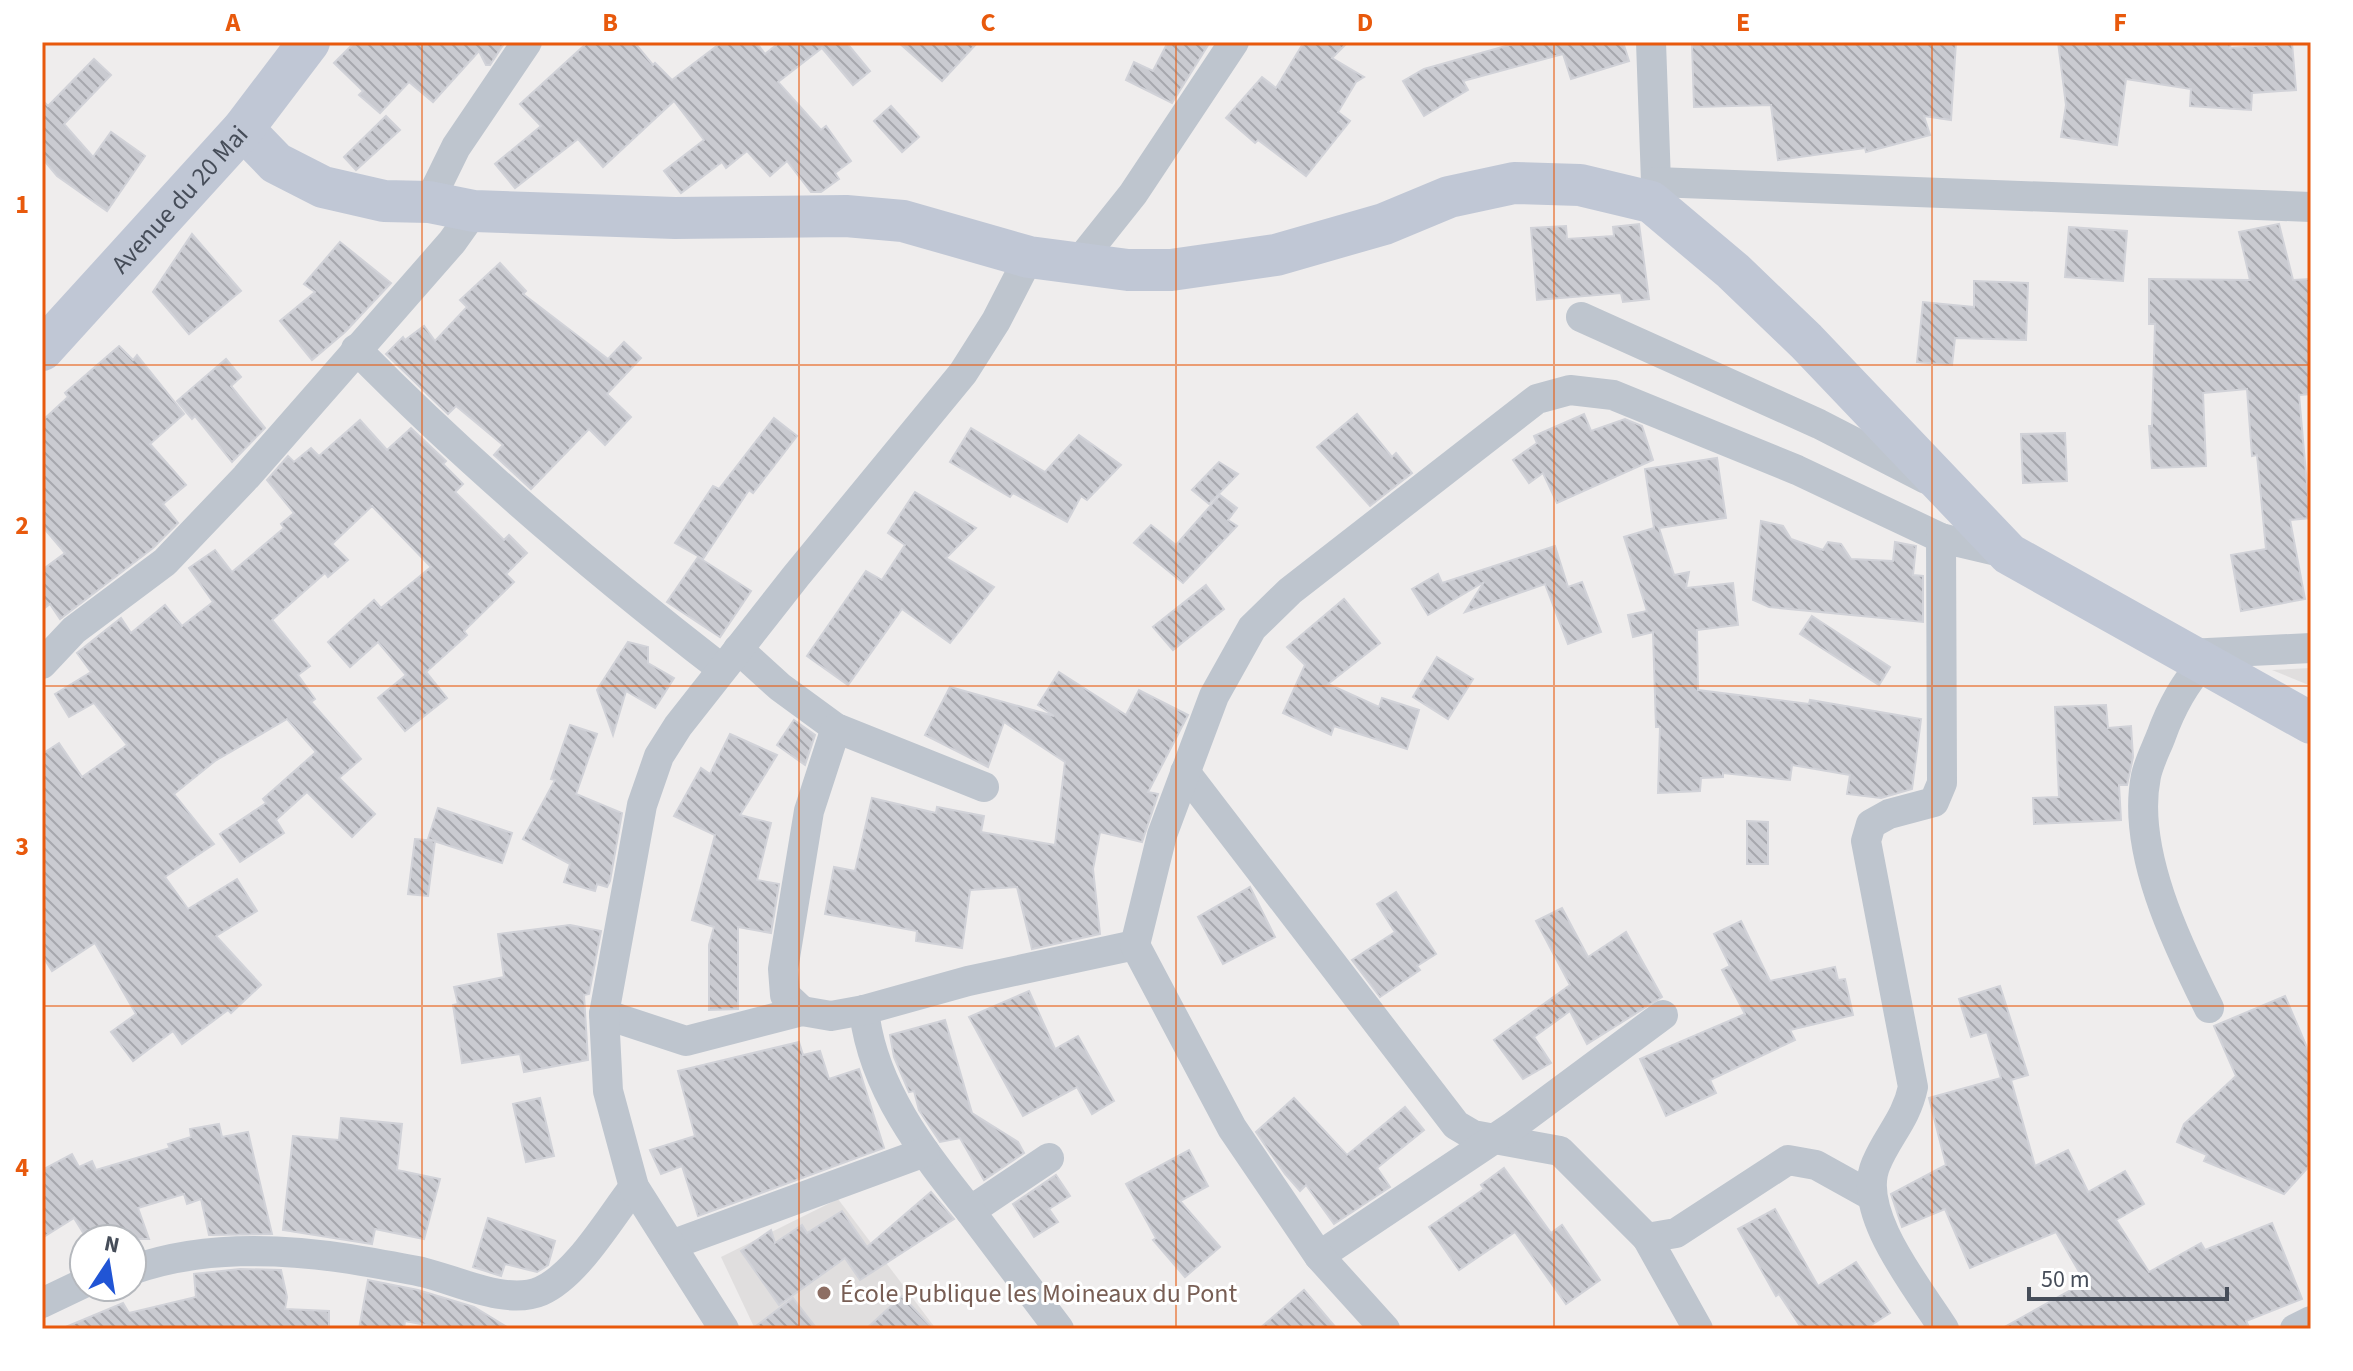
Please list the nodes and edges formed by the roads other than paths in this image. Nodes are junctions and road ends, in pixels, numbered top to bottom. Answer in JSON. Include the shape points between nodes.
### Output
{"nodes":[{"id":1,"x":309,"y":42,"type":"edge"},
{"id":2,"x":527,"y":42,"type":"edge"},
{"id":3,"x":1234,"y":42,"type":"edge"},
{"id":4,"x":1651,"y":42,"type":"edge"},
{"id":5,"x":243,"y":129,"type":"junction"},
{"id":6,"x":1654,"y":192,"type":"junction"},
{"id":7,"x":429,"y":202,"type":"junction"},
{"id":8,"x":2311,"y":207,"type":"edge"},
{"id":9,"x":474,"y":211,"type":"junction"},
{"id":10,"x":1029,"y":257,"type":"junction"},
{"id":11,"x":1078,"y":263,"type":"junction"},
{"id":12,"x":1581,"y":317,"type":"dead end"},
{"id":13,"x":356,"y":349,"type":"junction"},
{"id":14,"x":42,"y":350,"type":"edge"},
{"id":15,"x":1942,"y":487,"type":"junction"},
{"id":16,"x":1941,"y":538,"type":"junction"},
{"id":17,"x":2009,"y":554,"type":"junction"},
{"id":18,"x":2311,"y":648,"type":"edge"},
{"id":19,"x":2196,"y":658,"type":"junction"},
{"id":20,"x":730,"y":659,"type":"junction"},
{"id":21,"x":42,"y":664,"type":"edge"},
{"id":22,"x":2311,"y":723,"type":"edge"},
{"id":23,"x":836,"y":728,"type":"junction"},
{"id":24,"x":1185,"y":772,"type":"junction"},
{"id":25,"x":984,"y":787,"type":"dead end"},
{"id":26,"x":1135,"y":945,"type":"junction"},
{"id":27,"x":2209,"y":1008,"type":"dead end"},
{"id":28,"x":864,"y":1010,"type":"junction"},
{"id":29,"x":802,"y":1011,"type":"junction"},
{"id":30,"x":604,"y":1014,"type":"junction"},
{"id":31,"x":1663,"y":1015,"type":"dead end"},
{"id":32,"x":1494,"y":1138,"type":"junction"},
{"id":33,"x":925,"y":1152,"type":"junction"},
{"id":34,"x":1049,"y":1158,"type":"dead end"},
{"id":35,"x":634,"y":1187,"type":"junction"},
{"id":36,"x":1870,"y":1195,"type":"junction"},
{"id":37,"x":970,"y":1211,"type":"junction"},
{"id":38,"x":1647,"y":1238,"type":"junction"},
{"id":39,"x":671,"y":1245,"type":"junction"},
{"id":40,"x":1319,"y":1256,"type":"junction"},
{"id":41,"x":148,"y":1264,"type":"edge"},
{"id":42,"x":68,"y":1291,"type":"edge"},
{"id":43,"x":42,"y":1303,"type":"edge"},
{"id":44,"x":2311,"y":1321,"type":"edge"},
{"id":45,"x":724,"y":1329,"type":"edge"},
{"id":46,"x":1059,"y":1329,"type":"edge"},
{"id":47,"x":1385,"y":1329,"type":"edge"},
{"id":48,"x":1698,"y":1329,"type":"edge"},
{"id":49,"x":1944,"y":1329,"type":"edge"},
{"id":50,"x":2295,"y":1329,"type":"edge"}],
"edges":[{"from":1,"to":5,"type":"street","name":"Avenue du 20 Mai"},
{"from":2,"to":7,"type":"street","via":[[456,147]]},
{"from":3,"to":11,"type":"street","via":[[1119,215]]},
{"from":4,"to":6,"type":"street"},
{"from":5,"to":7,"type":"street","via":[[276,163],[323,187],[384,201]]},
{"from":5,"to":14,"type":"street","name":"Avenue du 20 Mai"},
{"from":6,"to":8,"type":"street"},
{"from":6,"to":11,"type":"street","via":[[1514,183],[1449,197],[1384,224],[1276,255],[1171,270]]},
{"from":6,"to":15,"type":"street","via":[[1806,341]]},
{"from":7,"to":9,"type":"street"},
{"from":9,"to":10,"type":"street","via":[[675,218],[846,216],[903,221]]},
{"from":9,"to":13,"type":"street"},
{"from":10,"to":11,"type":"street"},
{"from":10,"to":20,"type":"street","via":[[963,373]]},
{"from":12,"to":15,"type":"street","via":[[1819,424]]},
{"from":13,"to":20,"type":"street","via":[[558,539]]},
{"from":13,"to":21,"type":"street","via":[[165,562],[74,630]]},
{"from":15,"to":17,"type":"street"},
{"from":16,"to":17,"type":"street"},
{"from":16,"to":24,"type":"street","via":[[1797,470],[1613,395],[1570,390],[1537,399],[1290,591],[1252,628],[1214,696]]},
{"from":16,"to":36,"type":"street","via":[[1942,783],[1934,802],[1871,824],[1866,841],[1913,1087],[1908,1112],[1875,1165]]},
{"from":17,"to":19,"type":"street"},
{"from":18,"to":19,"type":"street"},
{"from":19,"to":22,"type":"street"},
{"from":19,"to":27,"type":"street","via":[[2146,776],[2144,819],[2175,939]]},
{"from":20,"to":23,"type":"street"},
{"from":20,"to":30,"type":"street","via":[[659,756],[646,793]]},
{"from":23,"to":25,"type":"street"},
{"from":23,"to":29,"type":"street","via":[[809,811],[783,969],[785,995]]},
{"from":24,"to":26,"type":"street","via":[[1162,835]]},
{"from":24,"to":32,"type":"street","via":[[1456,1125]]},
{"from":26,"to":28,"type":"street"},
{"from":26,"to":40,"type":"street","via":[[1232,1128]]},
{"from":28,"to":29,"type":"street","via":[[831,1016]]},
{"from":28,"to":33,"type":"street","via":[[878,1070]]},
{"from":29,"to":30,"type":"street","via":[[686,1041]]},
{"from":30,"to":35,"type":"street","via":[[608,1091]]},
{"from":31,"to":32,"type":"street"},
{"from":32,"to":38,"type":"street","via":[[1560,1151]]},
{"from":32,"to":40,"type":"street"},
{"from":33,"to":37,"type":"street"},
{"from":33,"to":39,"type":"street"},
{"from":34,"to":37,"type":"street"},
{"from":35,"to":39,"type":"street"},
{"from":35,"to":41,"type":"street","via":[[561,1280],[538,1293],[507,1295],[345,1259],[257,1252],[190,1255]]},
{"from":36,"to":38,"type":"street","via":[[1816,1165],[1788,1160],[1676,1233]]},
{"from":36,"to":49,"type":"street","via":[[1883,1231]]},
{"from":37,"to":46,"type":"street"},
{"from":38,"to":48,"type":"street"},
{"from":39,"to":45,"type":"street"},
{"from":40,"to":47,"type":"street"},
{"from":42,"to":43,"type":"street"},
{"from":44,"to":50,"type":"street"}]}
